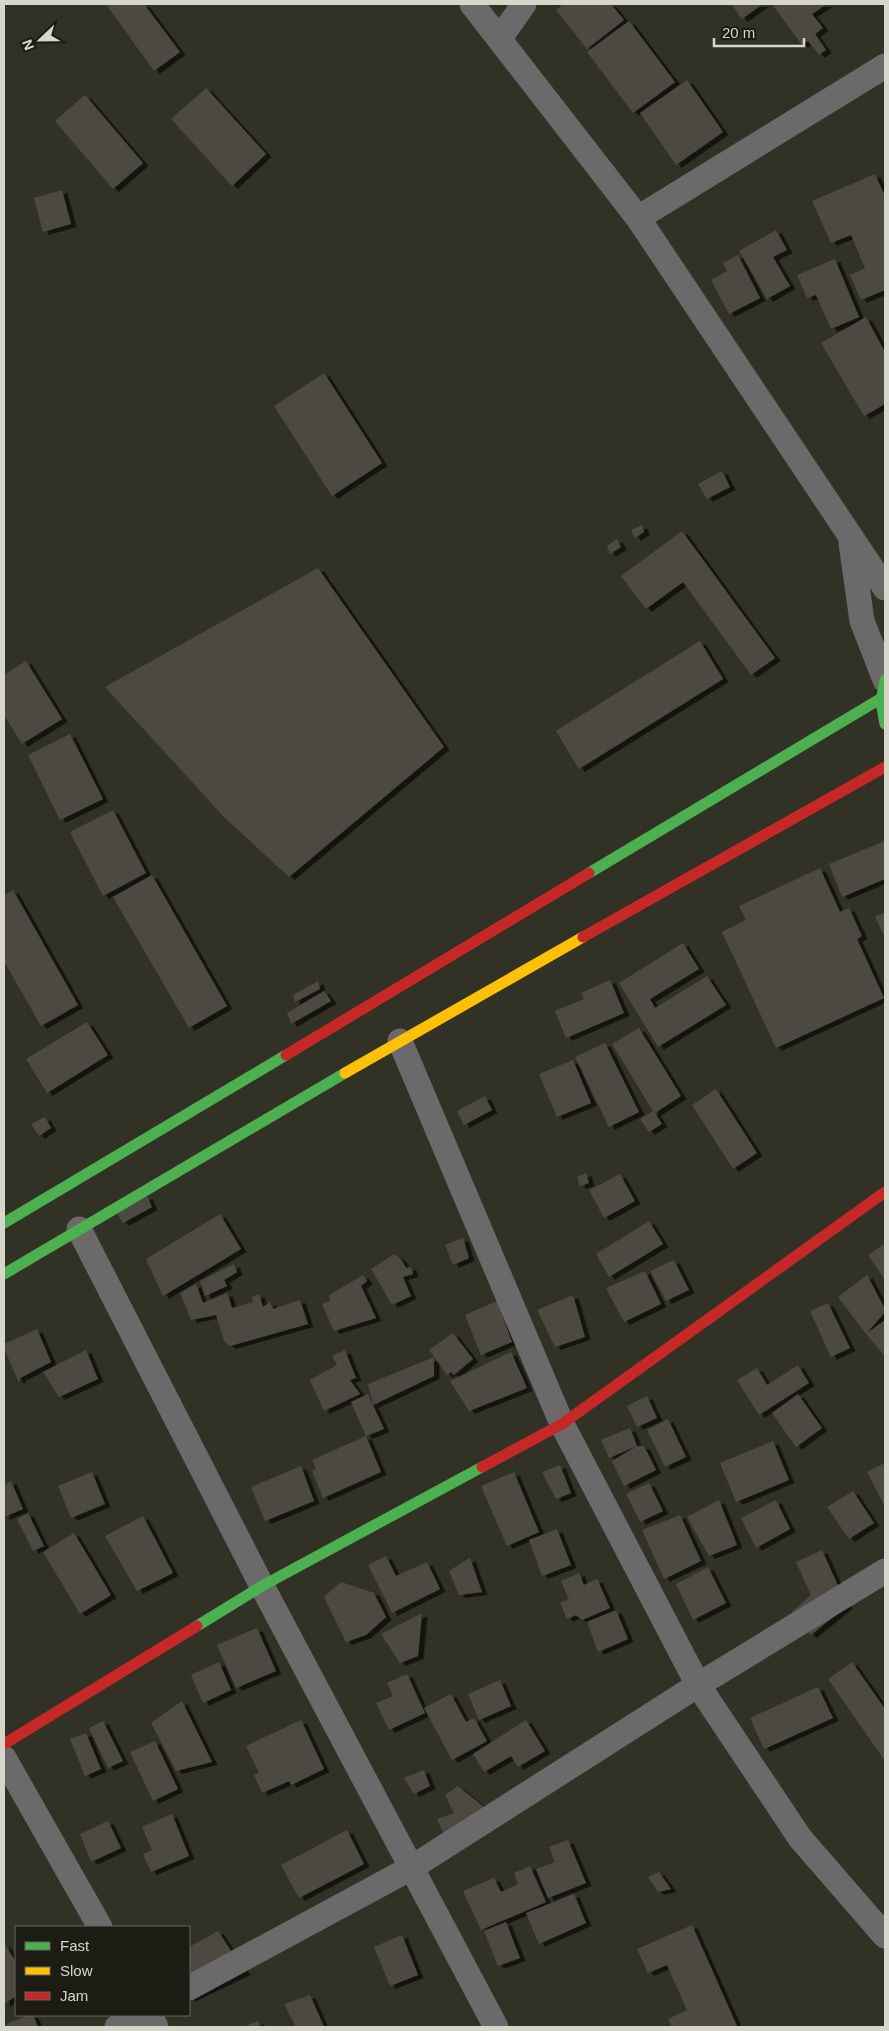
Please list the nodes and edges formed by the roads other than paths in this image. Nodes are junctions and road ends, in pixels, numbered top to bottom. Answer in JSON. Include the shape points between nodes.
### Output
{"nodes":[{"id":1,"x":472,"y":4,"type":"edge"},
{"id":2,"x":524,"y":4,"type":"edge"},
{"id":3,"x":500,"y":38,"type":"junction"},
{"id":4,"x":885,"y":66,"type":"edge"},
{"id":5,"x":638,"y":218,"type":"junction"},
{"id":6,"x":850,"y":536,"type":"junction"},
{"id":7,"x":885,"y":588,"type":"edge"},
{"id":8,"x":883,"y":686,"type":"edge"},
{"id":9,"x":885,"y":724,"type":"edge"},
{"id":10,"x":885,"y":767,"type":"edge"},
{"id":11,"x":400,"y":1041,"type":"junction"},
{"id":12,"x":883,"y":1198,"type":"edge"},
{"id":13,"x":4,"y":1223,"type":"edge"},
{"id":14,"x":80,"y":1230,"type":"junction"},
{"id":15,"x":4,"y":1274,"type":"edge"},
{"id":16,"x":562,"y":1424,"type":"junction"},
{"id":17,"x":885,"y":1571,"type":"edge"},
{"id":18,"x":262,"y":1586,"type":"junction"},
{"id":19,"x":698,"y":1686,"type":"junction"},
{"id":20,"x":4,"y":1744,"type":"edge"},
{"id":21,"x":4,"y":1758,"type":"edge"},
{"id":22,"x":410,"y":1868,"type":"junction"},
{"id":23,"x":99,"y":1926,"type":"edge"},
{"id":24,"x":885,"y":1936,"type":"edge"},
{"id":25,"x":190,"y":1987,"type":"edge"},
{"id":26,"x":137,"y":2016,"type":"edge"},
{"id":27,"x":117,"y":2027,"type":"edge"},
{"id":28,"x":496,"y":2027,"type":"edge"}],
"edges":[{"from":1,"to":3,"type":"street"},
{"from":2,"to":3,"type":"street"},
{"from":3,"to":5,"type":"street"},
{"from":4,"to":5,"type":"street"},
{"from":5,"to":6,"type":"street"},
{"from":6,"to":7,"type":"street"},
{"from":6,"to":8,"type":"street","via":[[862,621]]},
{"from":8,"to":9,"type":"main road","via":[[882,715]]},
{"from":8,"to":13,"type":"main road"},
{"from":10,"to":11,"type":"main road"},
{"from":11,"to":14,"type":"main road"},
{"from":11,"to":16,"type":"street"},
{"from":12,"to":16,"type":"main road"},
{"from":14,"to":15,"type":"main road"},
{"from":14,"to":18,"type":"street"},
{"from":16,"to":18,"type":"main road"},
{"from":16,"to":19,"type":"street"},
{"from":17,"to":19,"type":"street"},
{"from":18,"to":20,"type":"main road"},
{"from":18,"to":22,"type":"street"},
{"from":19,"to":22,"type":"street"},
{"from":19,"to":24,"type":"street","via":[[800,1838]]},
{"from":21,"to":23,"type":"street"},
{"from":22,"to":25,"type":"street"},
{"from":22,"to":28,"type":"street"},
{"from":26,"to":27,"type":"street"}]}
